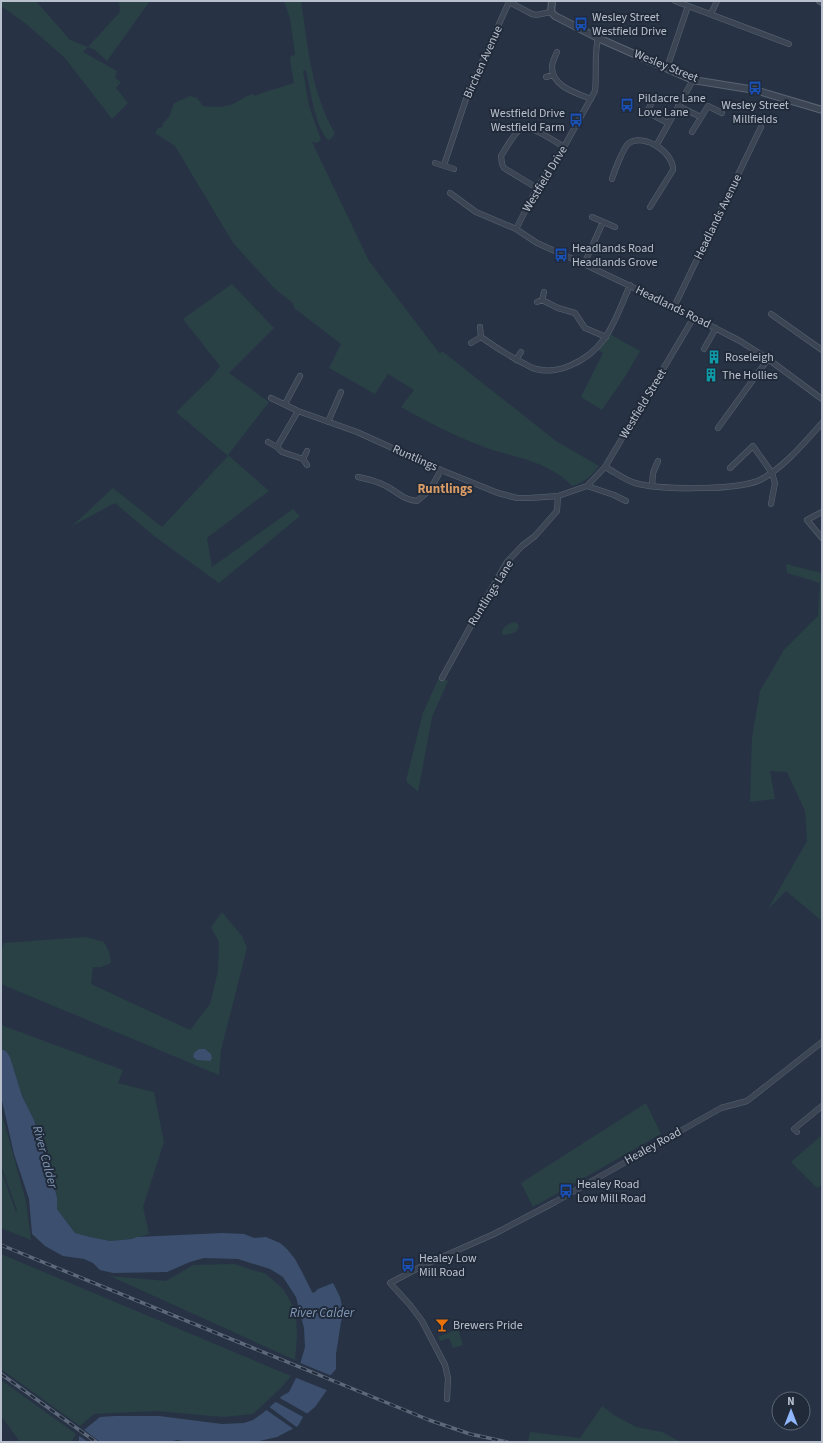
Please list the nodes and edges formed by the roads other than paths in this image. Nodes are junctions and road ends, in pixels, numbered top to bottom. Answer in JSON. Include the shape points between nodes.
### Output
{"nodes":[{"id":1,"x":552,"y":1,"type":"edge"},
{"id":2,"x":675,"y":1,"type":"edge"},
{"id":3,"x":717,"y":1,"type":"edge"},
{"id":4,"x":510,"y":2,"type":"edge"},
{"id":5,"x":688,"y":6,"type":"junction"},
{"id":6,"x":551,"y":12,"type":"junction"},
{"id":7,"x":711,"y":14,"type":"junction"},
{"id":8,"x":598,"y":38,"type":"junction"},
{"id":9,"x":782,"y":41,"type":"junction"},
{"id":10,"x":789,"y":44,"type":"dead end"},
{"id":11,"x":780,"y":47,"type":"dead end"},
{"id":12,"x":557,"y":52,"type":"dead end"},
{"id":13,"x":667,"y":68,"type":"junction"},
{"id":14,"x":553,"y":75,"type":"junction"},
{"id":15,"x":546,"y":77,"type":"dead end"},
{"id":16,"x":693,"y":80,"type":"junction"},
{"id":17,"x":591,"y":99,"type":"junction"},
{"id":18,"x":651,"y":104,"type":"dead end"},
{"id":19,"x":678,"y":106,"type":"junction"},
{"id":20,"x":822,"y":110,"type":"edge"},
{"id":21,"x":722,"y":112,"type":"dead end"},
{"id":22,"x":701,"y":117,"type":"junction"},
{"id":23,"x":668,"y":123,"type":"junction"},
{"id":24,"x":762,"y":127,"type":"dead end"},
{"id":25,"x":692,"y":132,"type":"dead end"},
{"id":26,"x":656,"y":146,"type":"junction"},
{"id":27,"x":564,"y":147,"type":"junction"},
{"id":28,"x":435,"y":163,"type":"dead end"},
{"id":29,"x":444,"y":166,"type":"junction"},
{"id":30,"x":454,"y":169,"type":"dead end"},
{"id":31,"x":609,"y":170,"type":"dead end"},
{"id":32,"x":614,"y":172,"type":"junction"},
{"id":33,"x":612,"y":179,"type":"dead end"},
{"id":34,"x":537,"y":188,"type":"junction"},
{"id":35,"x":450,"y":193,"type":"dead end"},
{"id":36,"x":658,"y":196,"type":"junction"},
{"id":37,"x":663,"y":198,"type":"dead end"},
{"id":38,"x":650,"y":207,"type":"dead end"},
{"id":39,"x":592,"y":216,"type":"dead end"},
{"id":40,"x":603,"y":222,"type":"junction"},
{"id":41,"x":615,"y":228,"type":"dead end"},
{"id":42,"x":516,"y":229,"type":"junction"},
{"id":43,"x":584,"y":264,"type":"junction"},
{"id":44,"x":630,"y":286,"type":"junction"},
{"id":45,"x":544,"y":292,"type":"dead end"},
{"id":46,"x":674,"y":307,"type":"junction"},
{"id":47,"x":771,"y":314,"type":"dead end"},
{"id":48,"x":694,"y":317,"type":"junction"},
{"id":49,"x":480,"y":327,"type":"dead end"},
{"id":50,"x":716,"y":328,"type":"junction"},
{"id":51,"x":481,"y":337,"type":"junction"},
{"id":52,"x":606,"y":337,"type":"junction"},
{"id":53,"x":471,"y":343,"type":"dead end"},
{"id":54,"x":704,"y":348,"type":"dead end"},
{"id":55,"x":822,"y":350,"type":"edge"},
{"id":56,"x":521,"y":352,"type":"dead end"},
{"id":57,"x":768,"y":359,"type":"junction"},
{"id":58,"x":516,"y":360,"type":"junction"},
{"id":59,"x":300,"y":376,"type":"dead end"},
{"id":60,"x":341,"y":392,"type":"dead end"},
{"id":61,"x":271,"y":398,"type":"dead end"},
{"id":62,"x":822,"y":399,"type":"edge"},
{"id":63,"x":285,"y":404,"type":"junction"},
{"id":64,"x":298,"y":411,"type":"junction"},
{"id":65,"x":328,"y":422,"type":"junction"},
{"id":66,"x":822,"y":423,"type":"edge"},
{"id":67,"x":718,"y":428,"type":"dead end"},
{"id":68,"x":268,"y":442,"type":"dead end"},
{"id":69,"x":277,"y":447,"type":"junction"},
{"id":70,"x":307,"y":451,"type":"dead end"},
{"id":71,"x":302,"y":459,"type":"junction"},
{"id":72,"x":658,"y":461,"type":"dead end"},
{"id":73,"x":307,"y":465,"type":"dead end"},
{"id":74,"x":605,"y":467,"type":"junction"},
{"id":75,"x":730,"y":468,"type":"dead end"},
{"id":76,"x":441,"y":470,"type":"junction"},
{"id":77,"x":772,"y":473,"type":"junction"},
{"id":78,"x":358,"y":477,"type":"dead end"},
{"id":79,"x":587,"y":486,"type":"junction"},
{"id":80,"x":652,"y":486,"type":"junction"},
{"id":81,"x":558,"y":496,"type":"junction"},
{"id":82,"x":626,"y":501,"type":"dead end"},
{"id":83,"x":771,"y":504,"type":"dead end"},
{"id":84,"x":822,"y":512,"type":"edge"},
{"id":85,"x":822,"y":538,"type":"edge"},
{"id":86,"x":442,"y":678,"type":"dead end"},
{"id":87,"x":822,"y":1042,"type":"edge"},
{"id":88,"x":822,"y":1106,"type":"edge"},
{"id":89,"x":797,"y":1132,"type":"dead end"},
{"id":90,"x":447,"y":1399,"type":"dead end"}],
"edges":[{"from":1,"to":6,"type":"street"},
{"from":2,"to":5,"type":"street"},
{"from":3,"to":7,"type":"street"},
{"from":4,"to":6,"type":"street","name":"Birchen Avenue","via":[[536,15]]},
{"from":4,"to":29,"type":"street","name":"Birchen Avenue","via":[[468,93]]},
{"from":5,"to":7,"type":"street"},
{"from":5,"to":13,"type":"street"},
{"from":6,"to":8,"type":"street","name":"Wesley Street"},
{"from":7,"to":9,"type":"street"},
{"from":8,"to":13,"type":"street","name":"Wesley Street"},
{"from":8,"to":17,"type":"street","name":"Westfield Drive","via":[[595,55],[595,91]]},
{"from":9,"to":10,"type":"street"},
{"from":9,"to":11,"type":"street"},
{"from":12,"to":14,"type":"street","via":[[552,66]]},
{"from":13,"to":16,"type":"street","name":"Wesley Street"},
{"from":14,"to":15,"type":"street"},
{"from":14,"to":17,"type":"street","via":[[562,86]]},
{"from":16,"to":19,"type":"street"},
{"from":16,"to":20,"type":"street","name":"Wesley Street","via":[[755,90]]},
{"from":17,"to":27,"type":"street","name":"Westfield Drive"},
{"from":18,"to":23,"type":"street","via":[[647,112]]},
{"from":19,"to":22,"type":"street"},
{"from":19,"to":23,"type":"street"},
{"from":21,"to":22,"type":"street","via":[[708,106]]},
{"from":22,"to":25,"type":"street"},
{"from":23,"to":26,"type":"street"},
{"from":24,"to":46,"type":"street","name":"Headlands Avenue"},
{"from":26,"to":32,"type":"street","via":[[642,141],[630,142],[623,150]]},
{"from":26,"to":36,"type":"street","via":[[667,154],[673,165]]},
{"from":27,"to":34,"type":"street","name":"Westfield Drive"},
{"from":27,"to":34,"type":"street","via":[[532,129],[524,128],[518,131],[501,156],[504,168]]},
{"from":28,"to":29,"type":"street"},
{"from":29,"to":30,"type":"street"},
{"from":31,"to":32,"type":"street"},
{"from":32,"to":33,"type":"street"},
{"from":34,"to":42,"type":"street","name":"Westfield Drive"},
{"from":35,"to":42,"type":"street","name":"Headlands Road","via":[[476,212]]},
{"from":36,"to":37,"type":"street"},
{"from":36,"to":38,"type":"street"},
{"from":39,"to":40,"type":"street"},
{"from":40,"to":41,"type":"street"},
{"from":40,"to":43,"type":"street"},
{"from":42,"to":43,"type":"street","name":"Headlands Road","via":[[537,243]]},
{"from":43,"to":44,"type":"street","name":"Headlands Road"},
{"from":44,"to":46,"type":"street","name":"Headlands Road"},
{"from":44,"to":52,"type":"street"},
{"from":45,"to":52,"type":"street","via":[[540,301],[575,313],[585,328]]},
{"from":46,"to":48,"type":"street","name":"Headlands Road"},
{"from":47,"to":55,"type":"street"},
{"from":48,"to":50,"type":"street","name":"Headlands Road"},
{"from":48,"to":74,"type":"street","name":"Westfield Street"},
{"from":49,"to":51,"type":"street"},
{"from":50,"to":54,"type":"street"},
{"from":50,"to":57,"type":"street","name":"Headlands Road"},
{"from":51,"to":53,"type":"street"},
{"from":51,"to":58,"type":"street"},
{"from":52,"to":58,"type":"street","via":[[588,356],[558,370],[536,369]]},
{"from":56,"to":58,"type":"street"},
{"from":57,"to":62,"type":"street","name":"Headlands Road"},
{"from":57,"to":67,"type":"street"},
{"from":59,"to":63,"type":"street"},
{"from":60,"to":65,"type":"street"},
{"from":61,"to":63,"type":"street","name":"Runtlings"},
{"from":63,"to":64,"type":"street","name":"Runtlings"},
{"from":64,"to":65,"type":"street","name":"Runtlings"},
{"from":64,"to":69,"type":"street"},
{"from":65,"to":76,"type":"street","name":"Runtlings","via":[[357,432]]},
{"from":66,"to":77,"type":"street"},
{"from":68,"to":69,"type":"street"},
{"from":69,"to":71,"type":"street","via":[[282,452]]},
{"from":70,"to":71,"type":"street"},
{"from":71,"to":73,"type":"street"},
{"from":72,"to":80,"type":"street","via":[[653,473]]},
{"from":74,"to":79,"type":"street","name":"Westfield Street"},
{"from":74,"to":80,"type":"street","via":[[635,483]]},
{"from":75,"to":77,"type":"street","via":[[753,446]]},
{"from":76,"to":78,"type":"street","via":[[430,490],[417,501],[403,498],[378,482]]},
{"from":76,"to":81,"type":"street","name":"Runtlings","via":[[517,498]]},
{"from":77,"to":80,"type":"street","via":[[754,482],[732,486]]},
{"from":77,"to":83,"type":"street","via":[[775,483]]},
{"from":79,"to":81,"type":"street","name":"Runtlings"},
{"from":79,"to":82,"type":"street"},
{"from":81,"to":86,"type":"street","name":"Runtlings Lane","via":[[557,512],[507,562]]},
{"from":84,"to":85,"type":"street","via":[[807,520]]},
{"from":87,"to":90,"type":"street","name":"Healey Road","via":[[747,1101],[721,1108],[555,1202],[390,1283],[422,1321],[445,1365],[448,1378]]},
{"from":88,"to":89,"type":"street","via":[[794,1129]]}]}
